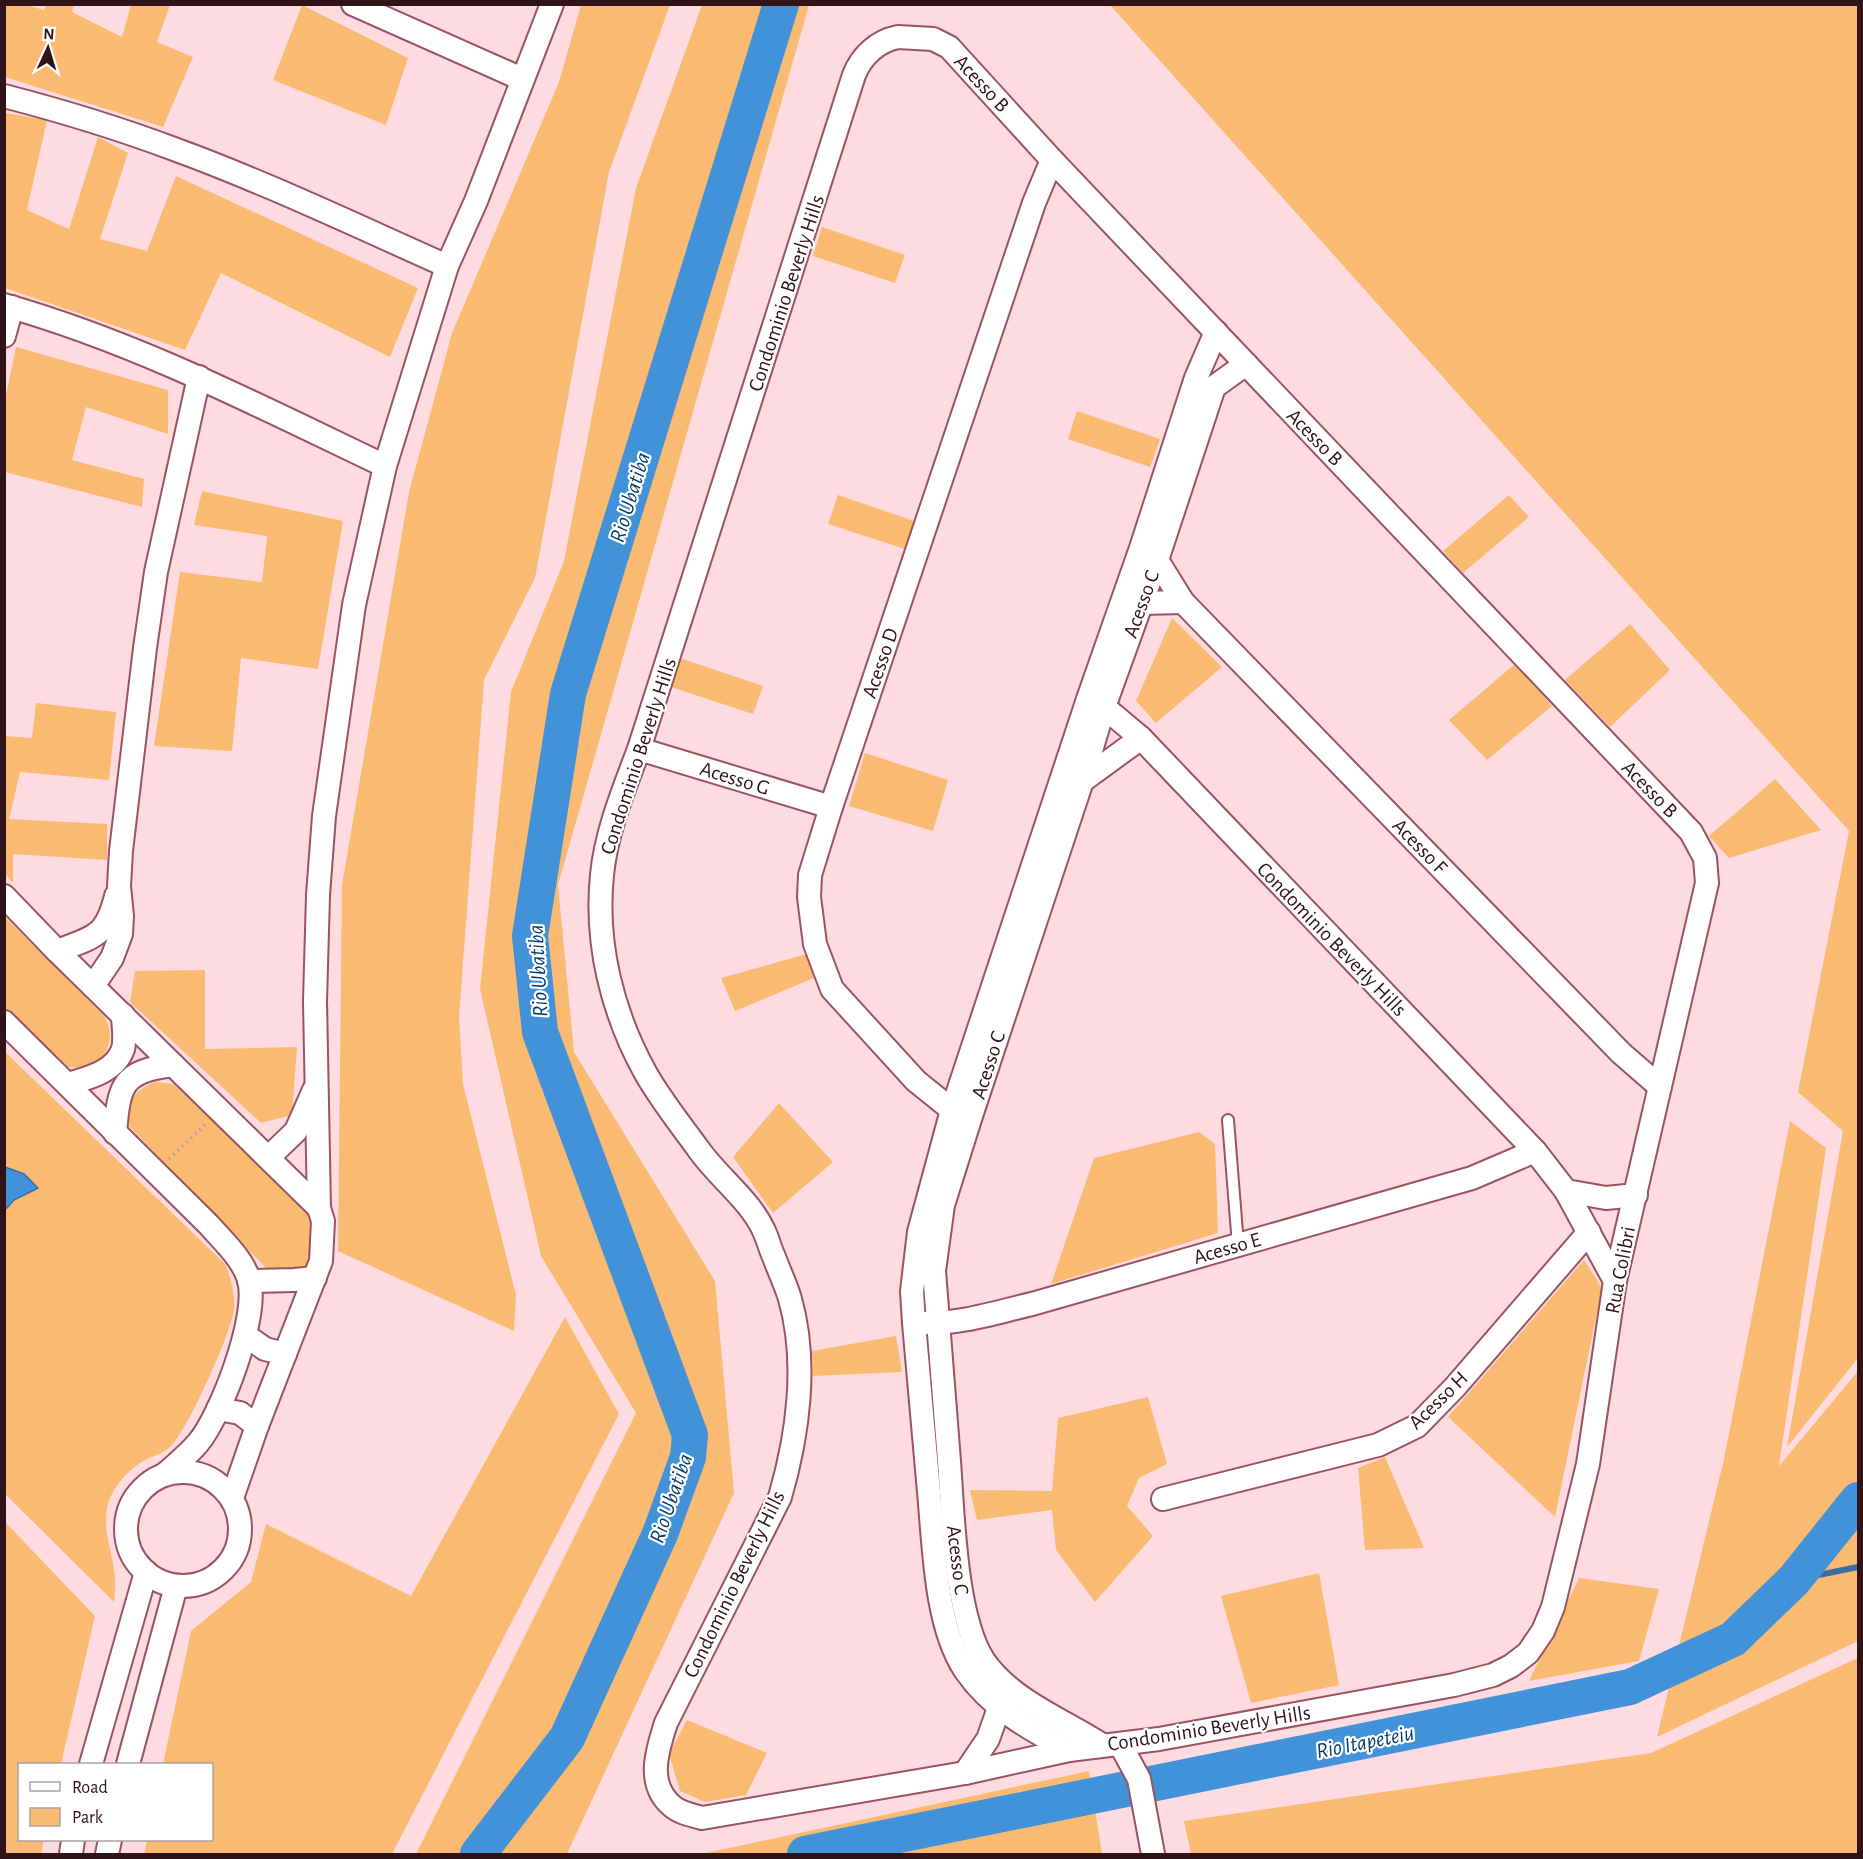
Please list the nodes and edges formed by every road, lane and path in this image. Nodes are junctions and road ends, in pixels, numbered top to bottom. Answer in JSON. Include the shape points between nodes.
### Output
{"nodes":[{"id":1,"x":353,"y":4,"type":"edge"},
{"id":2,"x":552,"y":4,"type":"edge"},
{"id":3,"x":885,"y":40,"type":"joint"},
{"id":4,"x":522,"y":79,"type":"junction"},
{"id":5,"x":4,"y":96,"type":"edge"},
{"id":6,"x":1052,"y":160,"type":"junction"},
{"id":7,"x":447,"y":266,"type":"junction"},
{"id":8,"x":8,"y":306,"type":"edge"},
{"id":9,"x":1216,"y":332,"type":"junction"},
{"id":10,"x":4,"y":336,"type":"edge"},
{"id":11,"x":1246,"y":364,"type":"junction"},
{"id":12,"x":199,"y":377,"type":"junction"},
{"id":13,"x":1205,"y":382,"type":"junction"},
{"id":14,"x":385,"y":466,"type":"junction"},
{"id":15,"x":1149,"y":554,"type":"junction"},
{"id":16,"x":1132,"y":600,"type":"junction"},
{"id":17,"x":1184,"y":602,"type":"junction"},
{"id":18,"x":1096,"y":703,"type":"junction"},
{"id":19,"x":1141,"y":738,"type":"junction"},
{"id":20,"x":639,"y":749,"type":"junction"},
{"id":21,"x":1082,"y":781,"type":"junction"},
{"id":22,"x":831,"y":807,"type":"junction"},
{"id":23,"x":1707,"y":883,"type":"joint"},
{"id":24,"x":119,"y":886,"type":"junction"},
{"id":25,"x":4,"y":896,"type":"edge"},
{"id":26,"x":57,"y":951,"type":"junction"},
{"id":27,"x":93,"y":986,"type":"junction"},
{"id":28,"x":123,"y":1015,"type":"junction"},
{"id":29,"x":4,"y":1022,"type":"edge"},
{"id":30,"x":173,"y":1065,"type":"junction"},
{"id":31,"x":317,"y":1083,"type":"junction"},
{"id":32,"x":68,"y":1084,"type":"junction"},
{"id":33,"x":1660,"y":1087,"type":"junction"},
{"id":34,"x":221,"y":1110,"type":"junction"},
{"id":35,"x":961,"y":1114,"type":"junction"},
{"id":36,"x":1228,"y":1120,"type":"dead end"},
{"id":37,"x":115,"y":1132,"type":"junction"},
{"id":38,"x":1535,"y":1151,"type":"junction"},
{"id":39,"x":269,"y":1157,"type":"junction"},
{"id":40,"x":156,"y":1172,"type":"junction"},
{"id":41,"x":1566,"y":1191,"type":"junction"},
{"id":42,"x":1636,"y":1195,"type":"junction"},
{"id":43,"x":319,"y":1208,"type":"junction"},
{"id":44,"x":1588,"y":1232,"type":"junction"},
{"id":45,"x":1238,"y":1245,"type":"junction"},
{"id":46,"x":315,"y":1278,"type":"junction"},
{"id":47,"x":249,"y":1281,"type":"junction"},
{"id":48,"x":1616,"y":1281,"type":"junction"},
{"id":49,"x":914,"y":1323,"type":"junction"},
{"id":50,"x":938,"y":1323,"type":"junction"},
{"id":51,"x":245,"y":1335,"type":"junction"},
{"id":52,"x":285,"y":1354,"type":"junction"},
{"id":53,"x":218,"y":1409,"type":"junction"},
{"id":54,"x":257,"y":1426,"type":"junction"},
{"id":55,"x":164,"y":1475,"type":"junction"},
{"id":56,"x":232,"y":1498,"type":"junction"},
{"id":57,"x":1163,"y":1499,"type":"dead end"},
{"id":58,"x":146,"y":1572,"type":"junction"},
{"id":59,"x":176,"y":1586,"type":"junction"},
{"id":60,"x":1528,"y":1653,"type":"joint"},
{"id":61,"x":999,"y":1708,"type":"junction"},
{"id":62,"x":1159,"y":1739,"type":"junction"},
{"id":63,"x":1111,"y":1744,"type":"junction"},
{"id":64,"x":1069,"y":1750,"type":"junction"},
{"id":65,"x":91,"y":1763,"type":"edge"},
{"id":66,"x":128,"y":1763,"type":"edge"},
{"id":67,"x":965,"y":1773,"type":"junction"},
{"id":68,"x":1141,"y":1789,"type":"junction"},
{"id":69,"x":1153,"y":1854,"type":"edge"}],
"edges":[{"from":1,"to":4,"type":"street"},
{"from":2,"to":4,"type":"street"},
{"from":3,"to":6,"type":"street","name":"Acesso B","via":[[920,37],[949,47]]},
{"from":3,"to":20,"type":"street","name":"Condominio Beverly Hills","via":[[866,55],[854,75]]},
{"from":4,"to":7,"type":"street"},
{"from":5,"to":7,"type":"street","via":[[176,149]]},
{"from":6,"to":9,"type":"street","name":"Acesso B"},
{"from":6,"to":22,"type":"street","name":"Acesso D","via":[[1034,203]]},
{"from":7,"to":14,"type":"street"},
{"from":8,"to":10,"type":"street"},
{"from":8,"to":12,"type":"street"},
{"from":9,"to":11,"type":"street","name":"Acesso B"},
{"from":9,"to":13,"type":"street","name":"Acesso C"},
{"from":11,"to":13,"type":"street"},
{"from":11,"to":23,"type":"street","name":"Acesso B","via":[[1691,832],[1705,858]]},
{"from":12,"to":14,"type":"street"},
{"from":12,"to":24,"type":"street","via":[[156,572],[135,721]]},
{"from":13,"to":15,"type":"street","name":"Acesso C"},
{"from":14,"to":31,"type":"street","via":[[354,605],[324,816],[315,1001]]},
{"from":15,"to":16,"type":"street","name":"Acesso C"},
{"from":15,"to":17,"type":"street","name":"Acesso F"},
{"from":16,"to":17,"type":"street"},
{"from":16,"to":18,"type":"street","name":"Acesso C"},
{"from":17,"to":33,"type":"street","name":"Acesso F","via":[[1621,1053]]},
{"from":18,"to":19,"type":"street","name":"Condominio Beverly Hills"},
{"from":18,"to":21,"type":"street","name":"Acesso C"},
{"from":18,"to":35,"type":"street","name":"Acesso C"},
{"from":19,"to":21,"type":"street"},
{"from":19,"to":38,"type":"street","name":"Condominio Beverly Hills"},
{"from":20,"to":22,"type":"street","name":"Acesso G"},
{"from":20,"to":67,"type":"street","name":"Condominio Beverly Hills","via":[[621,796],[602,874],[603,945],[608,977],[623,1025],[645,1073],[710,1166],[764,1230],[790,1298],[798,1343],[799,1381],[780,1497],[666,1724],[654,1763],[659,1790],[671,1806],[702,1818]]},
{"from":21,"to":35,"type":"street","name":"Acesso C"},
{"from":22,"to":35,"type":"street","name":"Acesso D","via":[[810,875],[809,897],[815,944],[832,989],[916,1081]]},
{"from":23,"to":33,"type":"street","name":"Rua Colibri"},
{"from":24,"to":26,"type":"street","via":[[108,923],[94,937]]},
{"from":24,"to":27,"type":"street","via":[[121,934],[112,958]]},
{"from":25,"to":26,"type":"street"},
{"from":26,"to":27,"type":"street"},
{"from":27,"to":28,"type":"street"},
{"from":28,"to":30,"type":"street"},
{"from":28,"to":32,"type":"street","via":[[124,1041],[119,1057],[106,1070]]},
{"from":29,"to":32,"type":"street"},
{"from":30,"to":34,"type":"street"},
{"from":30,"to":37,"type":"street","via":[[134,1075],[118,1102]]},
{"from":31,"to":39,"type":"street","via":[[296,1131]]},
{"from":31,"to":43,"type":"street"},
{"from":32,"to":37,"type":"street"},
{"from":33,"to":42,"type":"street","name":"Rua Colibri"},
{"from":34,"to":39,"type":"street"},
{"from":34,"to":40,"type":"path"},
{"from":35,"to":49,"type":"street","name":"Acesso C","via":[[919,1232],[912,1291]]},
{"from":35,"to":50,"type":"street","name":"Acesso C","via":[[939,1224],[934,1271]]},
{"from":36,"to":45,"type":"lane"},
{"from":37,"to":40,"type":"street"},
{"from":38,"to":41,"type":"street","name":"Condominio Beverly Hills"},
{"from":38,"to":45,"type":"street","name":"Acesso E","via":[[1472,1178]]},
{"from":39,"to":43,"type":"street"},
{"from":40,"to":47,"type":"street","via":[[209,1225],[238,1260]]},
{"from":41,"to":42,"type":"street","via":[[1606,1198]]},
{"from":41,"to":44,"type":"street","name":"Condominio Beverly Hills"},
{"from":42,"to":48,"type":"street","name":"Rua Colibri"},
{"from":43,"to":46,"type":"street","via":[[323,1239]]},
{"from":44,"to":48,"type":"street","name":"Condominio Beverly Hills"},
{"from":44,"to":57,"type":"street","name":"Acesso H","via":[[1417,1426],[1378,1444]]},
{"from":45,"to":50,"type":"street","name":"Acesso E","via":[[1032,1304]]},
{"from":46,"to":47,"type":"street"},
{"from":46,"to":52,"type":"street"},
{"from":47,"to":51,"type":"street","via":[[251,1301]]},
{"from":48,"to":60,"type":"street","name":"Rua Colibri","via":[[1585,1475],[1553,1607]]},
{"from":49,"to":50,"type":"street","name":"Acesso E"},
{"from":49,"to":61,"type":"street","name":"Acesso C","via":[[945,1626],[965,1669]]},
{"from":50,"to":63,"type":"street","name":"Acesso C","via":[[954,1530],[964,1611],[974,1639],[984,1660],[1013,1690]]},
{"from":51,"to":52,"type":"street","via":[[265,1349]]},
{"from":51,"to":53,"type":"street"},
{"from":52,"to":54,"type":"street"},
{"from":53,"to":54,"type":"street","via":[[240,1413]]},
{"from":53,"to":55,"type":"street","via":[[199,1442]]},
{"from":54,"to":56,"type":"street"},
{"from":55,"to":56,"type":"street","via":[[202,1475],[219,1484]]},
{"from":55,"to":58,"type":"street","via":[[149,1483],[129,1510],[128,1544]]},
{"from":56,"to":59,"type":"street","via":[[241,1533],[226,1567],[212,1579]]},
{"from":58,"to":59,"type":"street"},
{"from":58,"to":65,"type":"street"},
{"from":59,"to":66,"type":"street"},
{"from":60,"to":62,"type":"street","name":"Condominio Beverly Hills","via":[[1492,1675],[1454,1685]]},
{"from":61,"to":64,"type":"street","name":"Acesso C"},
{"from":61,"to":67,"type":"street","via":[[988,1739]]},
{"from":62,"to":63,"type":"street","name":"Condominio Beverly Hills"},
{"from":62,"to":68,"type":"street"},
{"from":63,"to":64,"type":"street","name":"Condominio Beverly Hills"},
{"from":63,"to":68,"type":"street"},
{"from":64,"to":67,"type":"street","name":"Condominio Beverly Hills"},
{"from":68,"to":69,"type":"street"}]}
